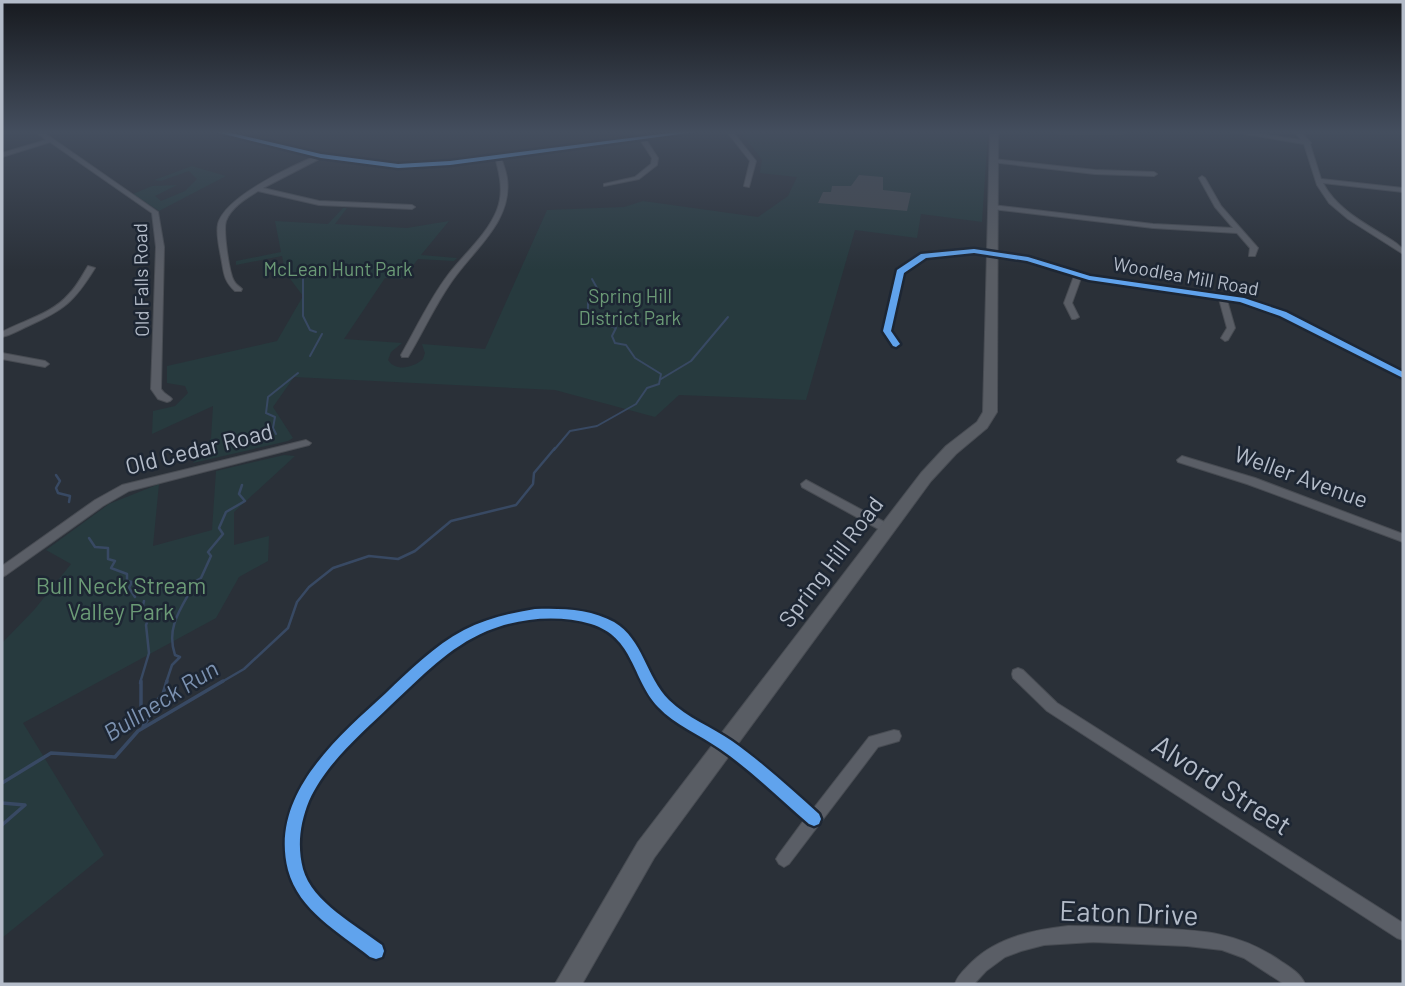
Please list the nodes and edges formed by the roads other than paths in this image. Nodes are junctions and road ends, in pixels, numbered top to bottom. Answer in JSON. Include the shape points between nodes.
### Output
{"nodes":[{"id":1,"x":106,"y":178,"type":"edge"},
{"id":2,"x":279,"y":178,"type":"edge"},
{"id":3,"x":504,"y":178,"type":"edge"},
{"id":4,"x":637,"y":178,"type":"edge"},
{"id":5,"x":749,"y":178,"type":"edge"},
{"id":6,"x":993,"y":178,"type":"edge"},
{"id":7,"x":1202,"y":178,"type":"dead end"},
{"id":8,"x":1318,"y":178,"type":"edge"},
{"id":9,"x":1319,"y":181,"type":"junction"},
{"id":10,"x":606,"y":185,"type":"dead end"},
{"id":11,"x":747,"y":186,"type":"dead end"},
{"id":12,"x":258,"y":189,"type":"junction"},
{"id":13,"x":1403,"y":190,"type":"edge"},
{"id":14,"x":412,"y":207,"type":"dead end"},
{"id":15,"x":992,"y":207,"type":"junction"},
{"id":16,"x":1240,"y":231,"type":"junction"},
{"id":17,"x":993,"y":253,"type":"junction"},
{"id":18,"x":1403,"y":253,"type":"edge"},
{"id":19,"x":1252,"y":254,"type":"dead end"},
{"id":20,"x":91,"y":268,"type":"dead end"},
{"id":21,"x":1078,"y":275,"type":"junction"},
{"id":22,"x":238,"y":289,"type":"dead end"},
{"id":23,"x":1222,"y":296,"type":"junction"},
{"id":24,"x":1075,"y":317,"type":"dead end"},
{"id":25,"x":2,"y":335,"type":"edge"},
{"id":26,"x":1225,"y":338,"type":"dead end"},
{"id":27,"x":895,"y":344,"type":"dead end"},
{"id":28,"x":405,"y":355,"type":"dead end"},
{"id":29,"x":2,"y":356,"type":"edge"},
{"id":30,"x":45,"y":364,"type":"dead end"},
{"id":31,"x":1403,"y":375,"type":"edge"},
{"id":32,"x":167,"y":399,"type":"dead end"},
{"id":33,"x":306,"y":443,"type":"dead end"},
{"id":34,"x":1182,"y":460,"type":"dead end"},
{"id":35,"x":806,"y":484,"type":"dead end"},
{"id":36,"x":886,"y":528,"type":"junction"},
{"id":37,"x":1403,"y":538,"type":"edge"},
{"id":38,"x":2,"y":572,"type":"edge"},
{"id":39,"x":1018,"y":674,"type":"dead end"},
{"id":40,"x":894,"y":736,"type":"dead end"},
{"id":41,"x":726,"y":745,"type":"junction"},
{"id":42,"x":814,"y":819,"type":"junction"},
{"id":43,"x":784,"y":859,"type":"dead end"},
{"id":44,"x":1403,"y":932,"type":"edge"},
{"id":45,"x":376,"y":951,"type":"dead end"},
{"id":46,"x":568,"y":984,"type":"edge"},
{"id":47,"x":963,"y":984,"type":"edge"},
{"id":48,"x":1297,"y":984,"type":"edge"}],
"edges":[{"from":1,"to":32,"type":"street","name":"Old Falls Road","via":[[155,212],[160,247],[156,389]]},
{"from":2,"to":12,"type":"street"},
{"from":3,"to":28,"type":"street","via":[[504,202],[498,217],[446,283]]},
{"from":4,"to":10,"type":"street"},
{"from":5,"to":11,"type":"street"},
{"from":6,"to":15,"type":"main road","name":"Spring Hill Road"},
{"from":7,"to":16,"type":"street","via":[[1218,207]]},
{"from":8,"to":9,"type":"street"},
{"from":9,"to":13,"type":"street"},
{"from":9,"to":18,"type":"street","via":[[1336,204]]},
{"from":12,"to":14,"type":"street","via":[[319,203]]},
{"from":12,"to":22,"type":"street","via":[[233,206],[222,222],[230,282]]},
{"from":15,"to":16,"type":"street"},
{"from":15,"to":17,"type":"main road","name":"Spring Hill Road"},
{"from":16,"to":19,"type":"street","via":[[1254,248]]},
{"from":17,"to":21,"type":"street","name":"Woodlea Mill Road","via":[[1028,258]]},
{"from":17,"to":27,"type":"street","name":"Woodlea Mill Road","via":[[941,252],[905,267],[896,281],[887,331]]},
{"from":17,"to":36,"type":"main road","name":"Spring Hill Road","via":[[990,412],[926,477]]},
{"from":20,"to":25,"type":"street","via":[[76,296],[65,305]]},
{"from":21,"to":23,"type":"street","name":"Woodlea Mill Road"},
{"from":21,"to":24,"type":"street","via":[[1068,303]]},
{"from":23,"to":26,"type":"street","via":[[1231,328]]},
{"from":23,"to":31,"type":"street","name":"Woodlea Mill Road","via":[[1283,314]]},
{"from":29,"to":30,"type":"street"},
{"from":33,"to":38,"type":"street","name":"Old Cedar Road","via":[[126,488]]},
{"from":34,"to":37,"type":"street","name":"Weller Avenue"},
{"from":35,"to":36,"type":"street"},
{"from":36,"to":41,"type":"main road","name":"Spring Hill Road"},
{"from":39,"to":44,"type":"street","name":"Alvord Street","via":[[1052,707]]},
{"from":40,"to":42,"type":"street","via":[[874,743]]},
{"from":41,"to":42,"type":"street"},
{"from":41,"to":45,"type":"street","via":[[664,704],[621,632],[591,618],[517,617],[481,628],[445,647],[334,753],[312,782],[294,823],[295,868],[310,899]]},
{"from":41,"to":46,"type":"main road","name":"Spring Hill Road","via":[[646,850]]},
{"from":42,"to":43,"type":"street"},
{"from":47,"to":48,"type":"street","name":"Eaton Drive","via":[[993,956],[1014,944],[1072,933],[1175,937],[1232,945]]}]}
